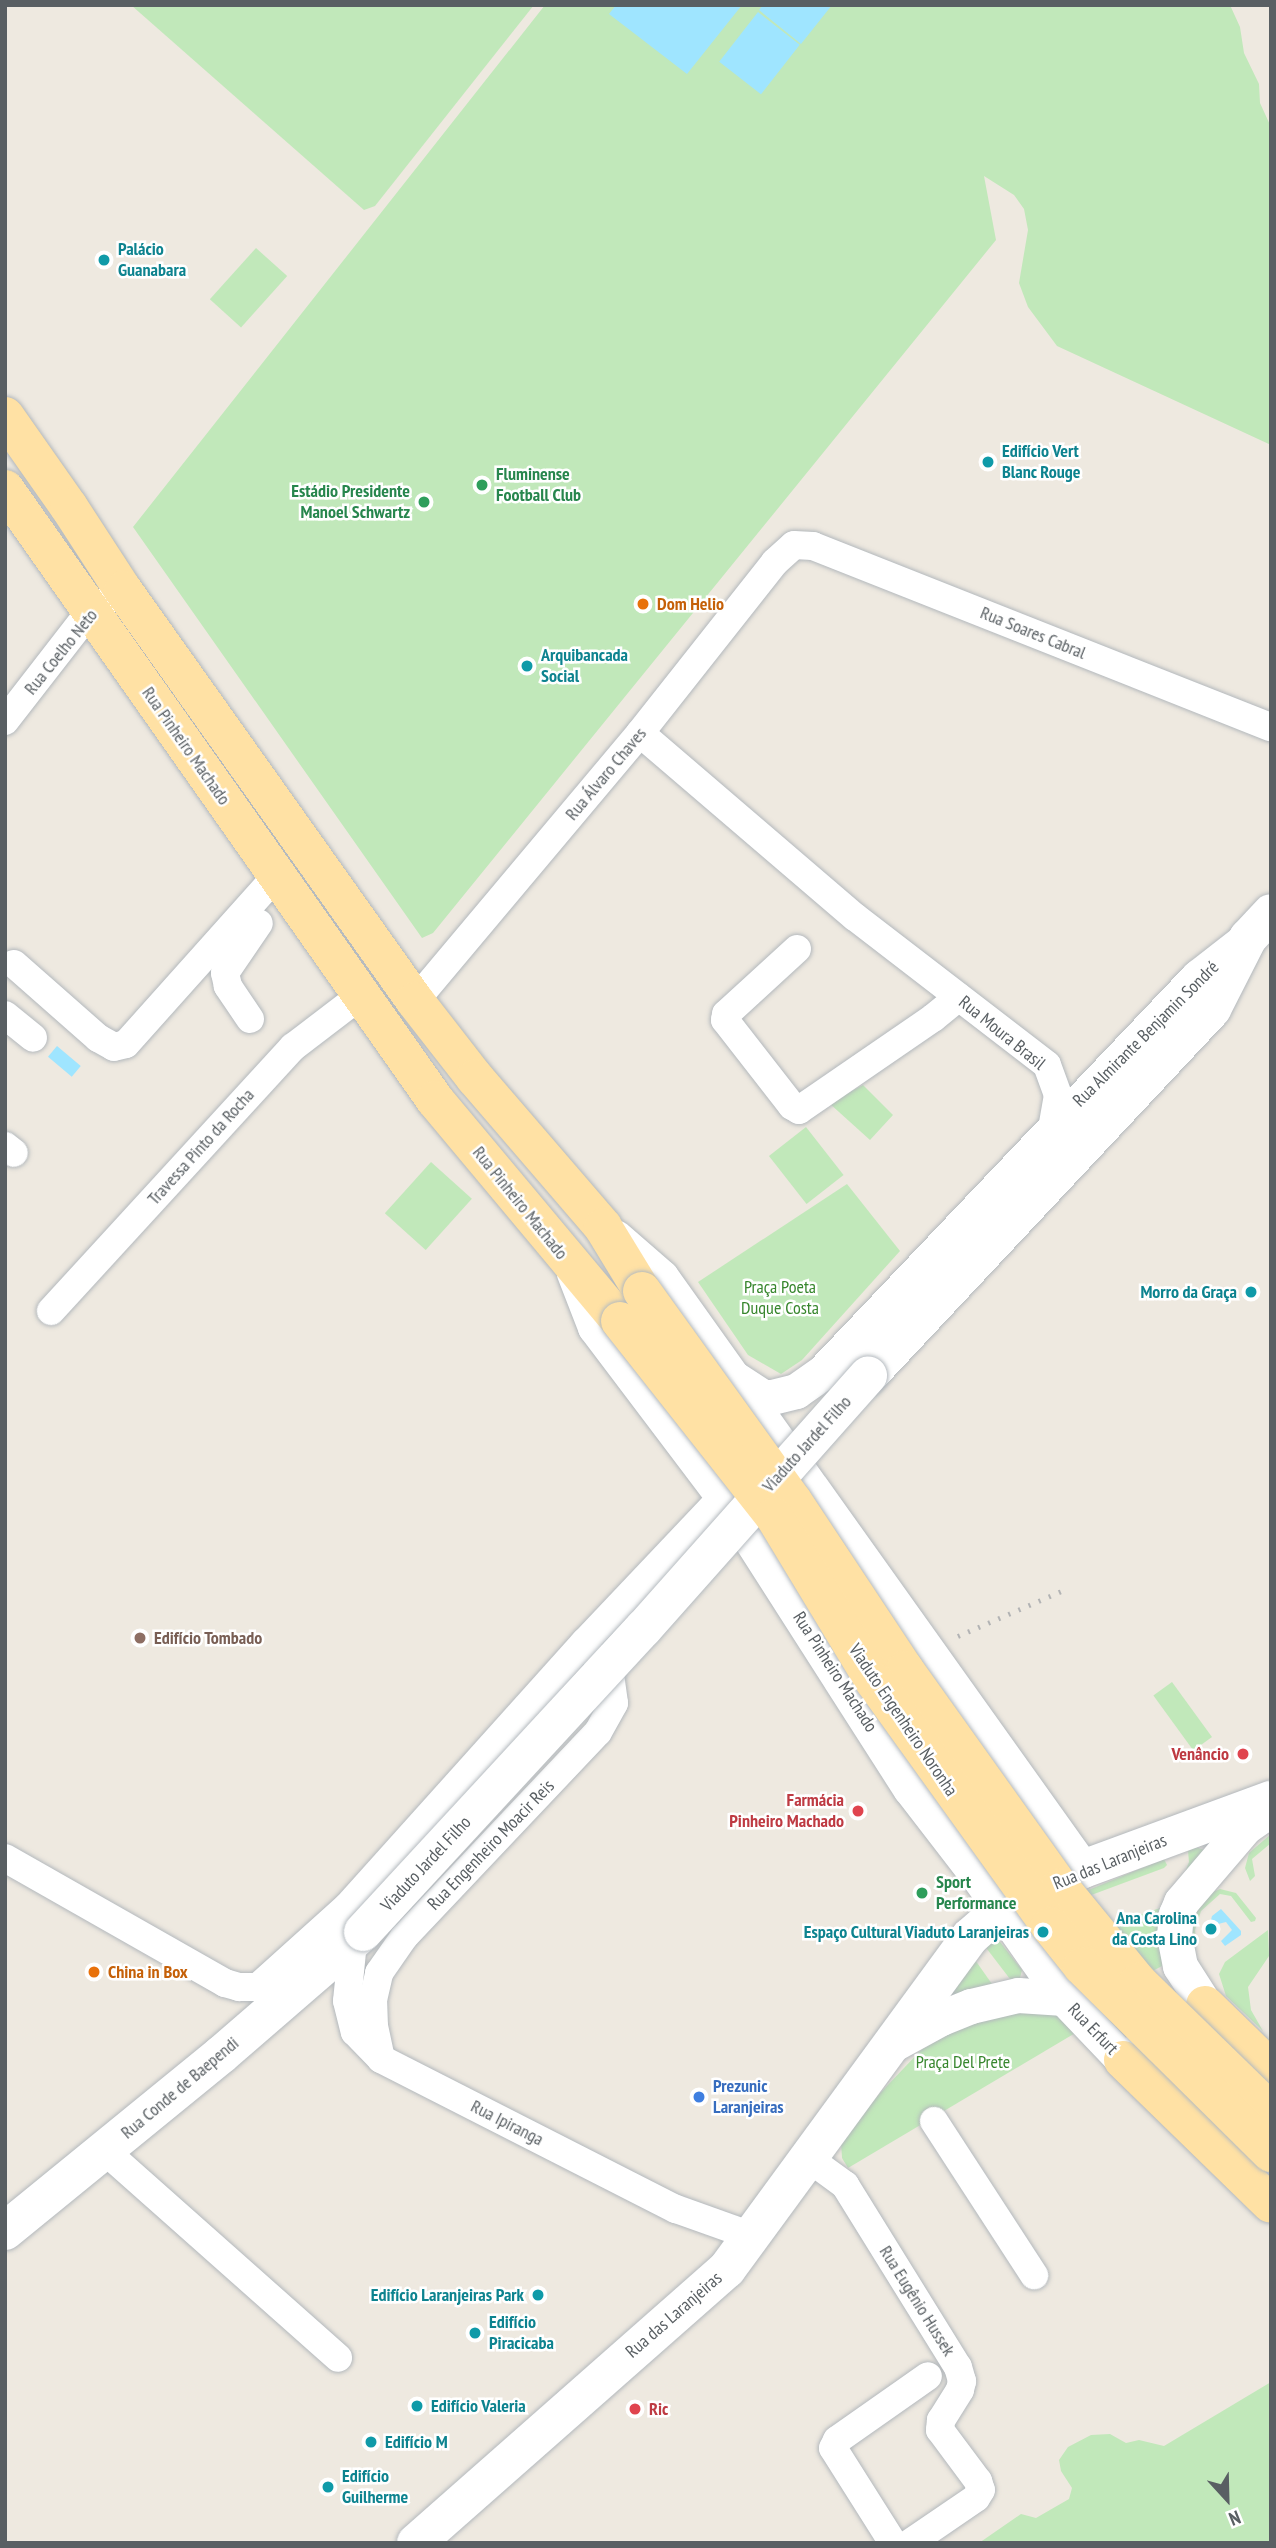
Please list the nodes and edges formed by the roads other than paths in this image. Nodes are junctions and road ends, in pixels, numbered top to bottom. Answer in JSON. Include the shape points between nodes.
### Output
{"nodes":[{"id":1,"x":5,"y":416,"type":"edge"},
{"id":2,"x":5,"y":489,"type":"edge"},
{"id":3,"x":794,"y":545,"type":"joint"},
{"id":4,"x":123,"y":590,"type":"junction"},
{"id":5,"x":91,"y":610,"type":"junction"},
{"id":6,"x":5,"y":721,"type":"edge"},
{"id":7,"x":1271,"y":727,"type":"edge"},
{"id":8,"x":640,"y":733,"type":"junction"},
{"id":9,"x":282,"y":884,"type":"junction"},
{"id":10,"x":1259,"y":925,"type":"edge"},
{"id":11,"x":797,"y":949,"type":"dead end"},
{"id":12,"x":14,"y":964,"type":"dead end"},
{"id":13,"x":361,"y":995,"type":"junction"},
{"id":14,"x":959,"y":997,"type":"junction"},
{"id":15,"x":415,"y":1001,"type":"junction"},
{"id":16,"x":5,"y":1016,"type":"edge"},
{"id":17,"x":250,"y":1019,"type":"dead end"},
{"id":18,"x":33,"y":1038,"type":"dead end"},
{"id":19,"x":1068,"y":1137,"type":"junction"},
{"id":20,"x":603,"y":1227,"type":"junction"},
{"id":21,"x":568,"y":1260,"type":"junction"},
{"id":22,"x":631,"y":1306,"type":"junction"},
{"id":23,"x":51,"y":1311,"type":"dead end"},
{"id":24,"x":735,"y":1379,"type":"junction"},
{"id":25,"x":723,"y":1496,"type":"junction"},
{"id":26,"x":585,"y":1642,"type":"junction"},
{"id":27,"x":1027,"y":1793,"type":"junction"},
{"id":28,"x":1271,"y":1800,"type":"edge"},
{"id":29,"x":1271,"y":1808,"type":"edge"},
{"id":30,"x":952,"y":1841,"type":"junction"},
{"id":31,"x":5,"y":1858,"type":"edge"},
{"id":32,"x":1083,"y":1869,"type":"junction"},
{"id":33,"x":1002,"y":1909,"type":"junction"},
{"id":34,"x":358,"y":1937,"type":"junction"},
{"id":35,"x":310,"y":1975,"type":"junction"},
{"id":36,"x":258,"y":1987,"type":"junction"},
{"id":37,"x":1064,"y":1998,"type":"junction"},
{"id":38,"x":1205,"y":2006,"type":"junction"},
{"id":39,"x":888,"y":2047,"type":"junction"},
{"id":40,"x":381,"y":2059,"type":"junction"},
{"id":41,"x":1123,"y":2060,"type":"junction"},
{"id":42,"x":1271,"y":2069,"type":"edge"},
{"id":43,"x":1271,"y":2112,"type":"edge"},
{"id":44,"x":934,"y":2121,"type":"dead end"},
{"id":45,"x":104,"y":2150,"type":"junction"},
{"id":46,"x":1271,"y":2153,"type":"edge"},
{"id":47,"x":808,"y":2158,"type":"junction"},
{"id":48,"x":1271,"y":2204,"type":"edge"},
{"id":49,"x":5,"y":2231,"type":"edge"},
{"id":50,"x":752,"y":2236,"type":"junction"},
{"id":51,"x":1034,"y":2275,"type":"dead end"},
{"id":52,"x":338,"y":2358,"type":"dead end"},
{"id":53,"x":928,"y":2376,"type":"dead end"},
{"id":54,"x":416,"y":2543,"type":"edge"},
{"id":55,"x":893,"y":2543,"type":"edge"},
{"id":56,"x":910,"y":2543,"type":"edge"}],
"edges":[{"from":1,"to":4,"type":"main road"},
{"from":2,"to":5,"type":"main road","name":"Rua Pinheiro Machado"},
{"from":3,"to":7,"type":"street","name":"Rua Soares Cabral","via":[[813,546]]},
{"from":3,"to":8,"type":"street","name":"Rua Álvaro Chaves","via":[[775,562]]},
{"from":4,"to":5,"type":"street","name":"Rua Coelho Neto"},
{"from":4,"to":15,"type":"main road"},
{"from":5,"to":6,"type":"street","name":"Rua Coelho Neto"},
{"from":5,"to":9,"type":"main road","name":"Rua Pinheiro Machado"},
{"from":8,"to":14,"type":"street","name":"Rua Moura Brasil","via":[[855,916]]},
{"from":8,"to":15,"type":"street","name":"Rua Álvaro Chaves"},
{"from":9,"to":12,"type":"street","via":[[127,1044],[114,1047],[98,1038]]},
{"from":9,"to":13,"type":"main road","name":"Rua Pinheiro Machado"},
{"from":9,"to":17,"type":"street","via":[[225,973],[228,986]]},
{"from":10,"to":19,"type":"main road","name":"Viaduto Jardel Filho","via":[[1212,1009]]},
{"from":11,"to":14,"type":"street","via":[[726,1014],[725,1020],[799,1110]]},
{"from":13,"to":21,"type":"main road","name":"Rua Pinheiro Machado","via":[[435,1100]]},
{"from":13,"to":23,"type":"street","name":"Travessa Pinto da Rocha","via":[[287,1053]]},
{"from":14,"to":19,"type":"street","name":"Rua Moura Brasil","via":[[1047,1065]]},
{"from":15,"to":20,"type":"main road"},
{"from":16,"to":18,"type":"street"},
{"from":19,"to":24,"type":"street","via":[[823,1373],[796,1391],[772,1397],[763,1397]]},
{"from":19,"to":34,"type":"main road","name":"Viaduto Jardel Filho","bridge":true,"via":[[868,1376],[643,1629]]},
{"from":20,"to":22,"type":"main road","name":"Viaduto Engenheiro Noronha"},
{"from":20,"to":24,"type":"street","via":[[661,1278]]},
{"from":21,"to":22,"type":"main road","name":"Viaduto Engenheiro Noronha"},
{"from":21,"to":25,"type":"street","name":"Rua Pinheiro Machado","via":[[595,1327]]},
{"from":22,"to":43,"type":"main road","name":"Viaduto Engenheiro Noronha","bridge":true,"via":[[793,1501],[905,1670],[1060,1887],[1138,1982]]},
{"from":22,"to":46,"type":"main road","name":"Viaduto Engenheiro Noronha","bridge":true,"via":[[774,1516],[874,1681],[1050,1926],[1082,1966]]},
{"from":24,"to":27,"type":"street"},
{"from":25,"to":26,"type":"street"},
{"from":25,"to":30,"type":"street","name":"Rua Pinheiro Machado","via":[[910,1787]]},
{"from":26,"to":36,"type":"street","via":[[347,1907]]},
{"from":26,"to":40,"type":"street","name":"Rua Engenheiro Moacir Reis","via":[[610,1676],[614,1703],[598,1732],[404,1937],[379,1973],[373,2000]]},
{"from":27,"to":30,"type":"street","via":[[1024,1815],[996,1838],[973,1847]]},
{"from":27,"to":32,"type":"street"},
{"from":28,"to":32,"type":"main road","name":"Rua das Laranjeiras"},
{"from":29,"to":38,"type":"street","via":[[1245,1827],[1181,1902],[1176,1914],[1174,1936],[1180,1966]]},
{"from":30,"to":33,"type":"street","name":"Rua Pinheiro Machado"},
{"from":31,"to":36,"type":"street","via":[[225,1983]]},
{"from":32,"to":33,"type":"main road","name":"Rua das Laranjeiras"},
{"from":33,"to":37,"type":"street","name":"Rua Pinheiro Machado"},
{"from":33,"to":39,"type":"main road","name":"Rua das Laranjeiras","via":[[970,1937]]},
{"from":34,"to":35,"type":"main road","name":"Rua Conde de Baependi"},
{"from":34,"to":40,"type":"street","name":"Rua Ipiranga","via":[[347,2001],[355,2032]]},
{"from":35,"to":36,"type":"street"},
{"from":35,"to":45,"type":"main road","name":"Rua Conde de Baependi"},
{"from":37,"to":39,"type":"street","name":"Rua das Laranjeiras","via":[[1018,1995],[982,2003],[941,2018]]},
{"from":37,"to":41,"type":"street","name":"Rua Erfurt"},
{"from":38,"to":41,"type":"street"},
{"from":38,"to":42,"type":"main road"},
{"from":39,"to":47,"type":"main road","name":"Rua das Laranjeiras"},
{"from":40,"to":50,"type":"street","name":"Rua Ipiranga","via":[[676,2209]]},
{"from":41,"to":48,"type":"main road"},
{"from":44,"to":51,"type":"street"},
{"from":45,"to":49,"type":"main road","name":"Rua Conde de Baependi"},
{"from":45,"to":52,"type":"street"},
{"from":47,"to":50,"type":"main road","name":"Rua das Laranjeiras"},
{"from":47,"to":56,"type":"street","name":"Rua Eugênio Hussek","via":[[845,2185],[958,2367],[962,2381],[940,2430],[981,2490]]},
{"from":50,"to":54,"type":"main road","name":"Rua das Laranjeiras","via":[[727,2269]]},
{"from":53,"to":55,"type":"street","via":[[837,2440],[833,2448]]}]}
